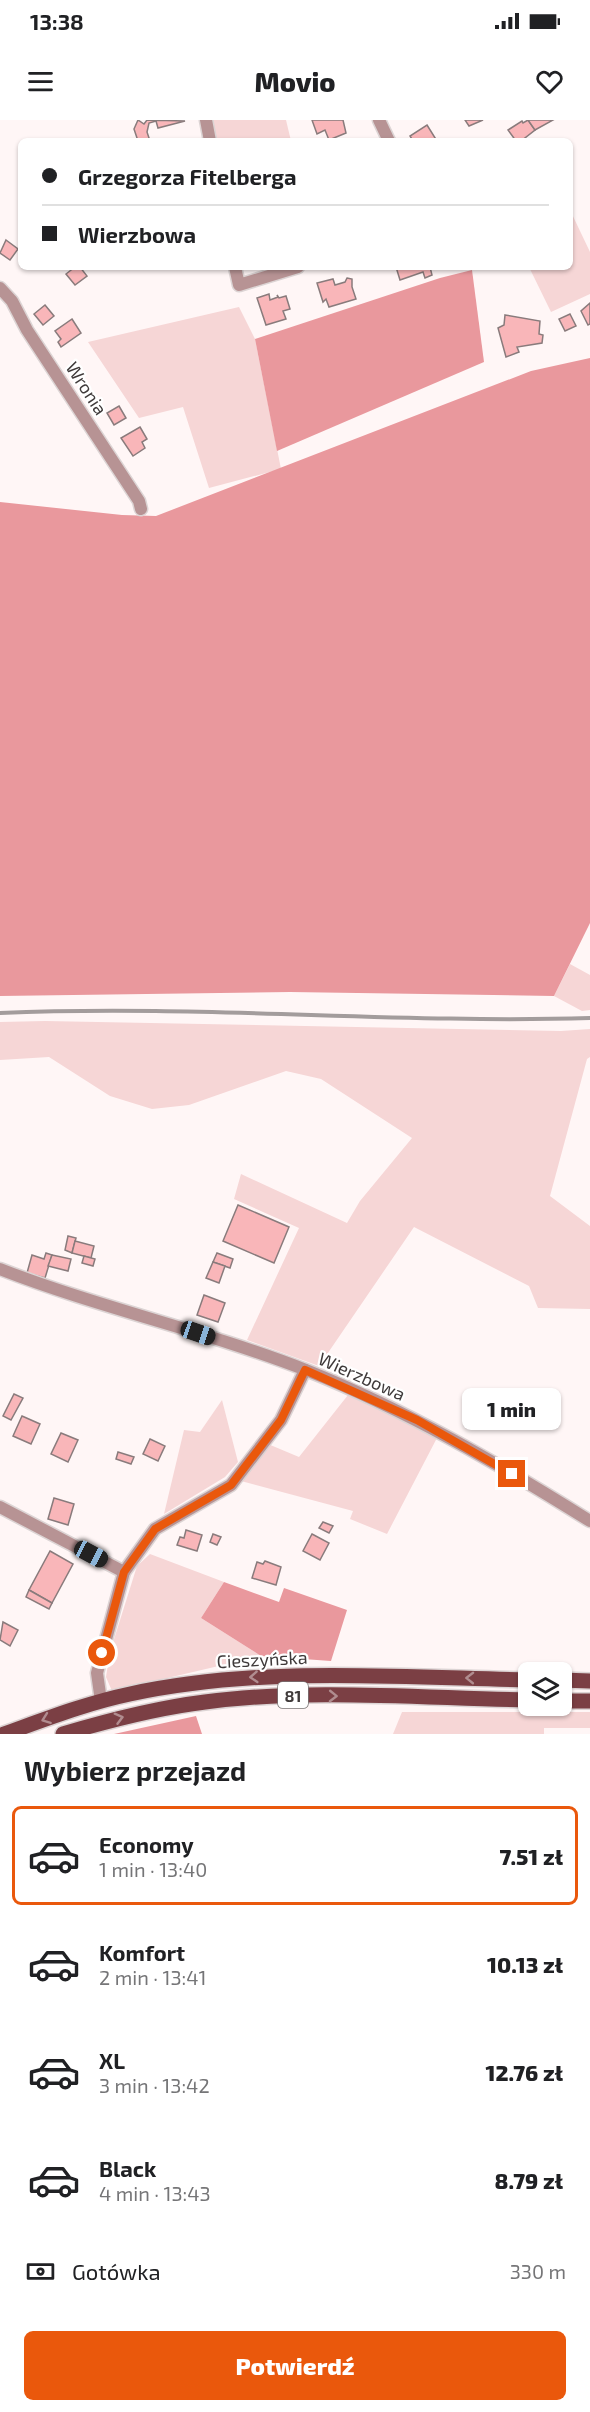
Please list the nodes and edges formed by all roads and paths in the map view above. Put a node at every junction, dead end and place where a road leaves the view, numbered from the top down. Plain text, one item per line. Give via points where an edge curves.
1 (206, 120) edge
2 (379, 120) edge
3 (209, 138) edge
4 (387, 138) edge
5 (236, 270) edge
6 (288, 270) edge
7 (0, 288) edge
8 (141, 509) dead end
9 (0, 1269) edge
10 (305, 1370) junction
11 (0, 1507) edge
12 (590, 1521) edge
13 (124, 1572) junction
14 (518, 1680) edge
15 (572, 1680) edge
16 (590, 1681) edge
17 (518, 1700) edge
18 (101, 1701) junction
19 (572, 1701) edge
20 (590, 1701) edge
21 (4, 1734) edge
22 (63, 1734) edge

1 - 3 street
2 - 4 street
5 - 6 street via 239,285
7 - 8 street, Wronia
9 - 10 street, Wierzbowa
10 - 12 street, Wierzbowa via 417,1420
10 - 13 street via 281,1420 231,1485 155,1529
11 - 13 street
13 - 18 street via 97,1673
14 -> 18 main road, Cieszyńska / 81 via 288,1675 203,1682
15 - 16 main road
22 -> 17 main road, Cieszyńska / 81 via 123,1716 250,1698 318,1695
18 -> 21 main road, Cieszyńska / 81
19 - 20 main road

